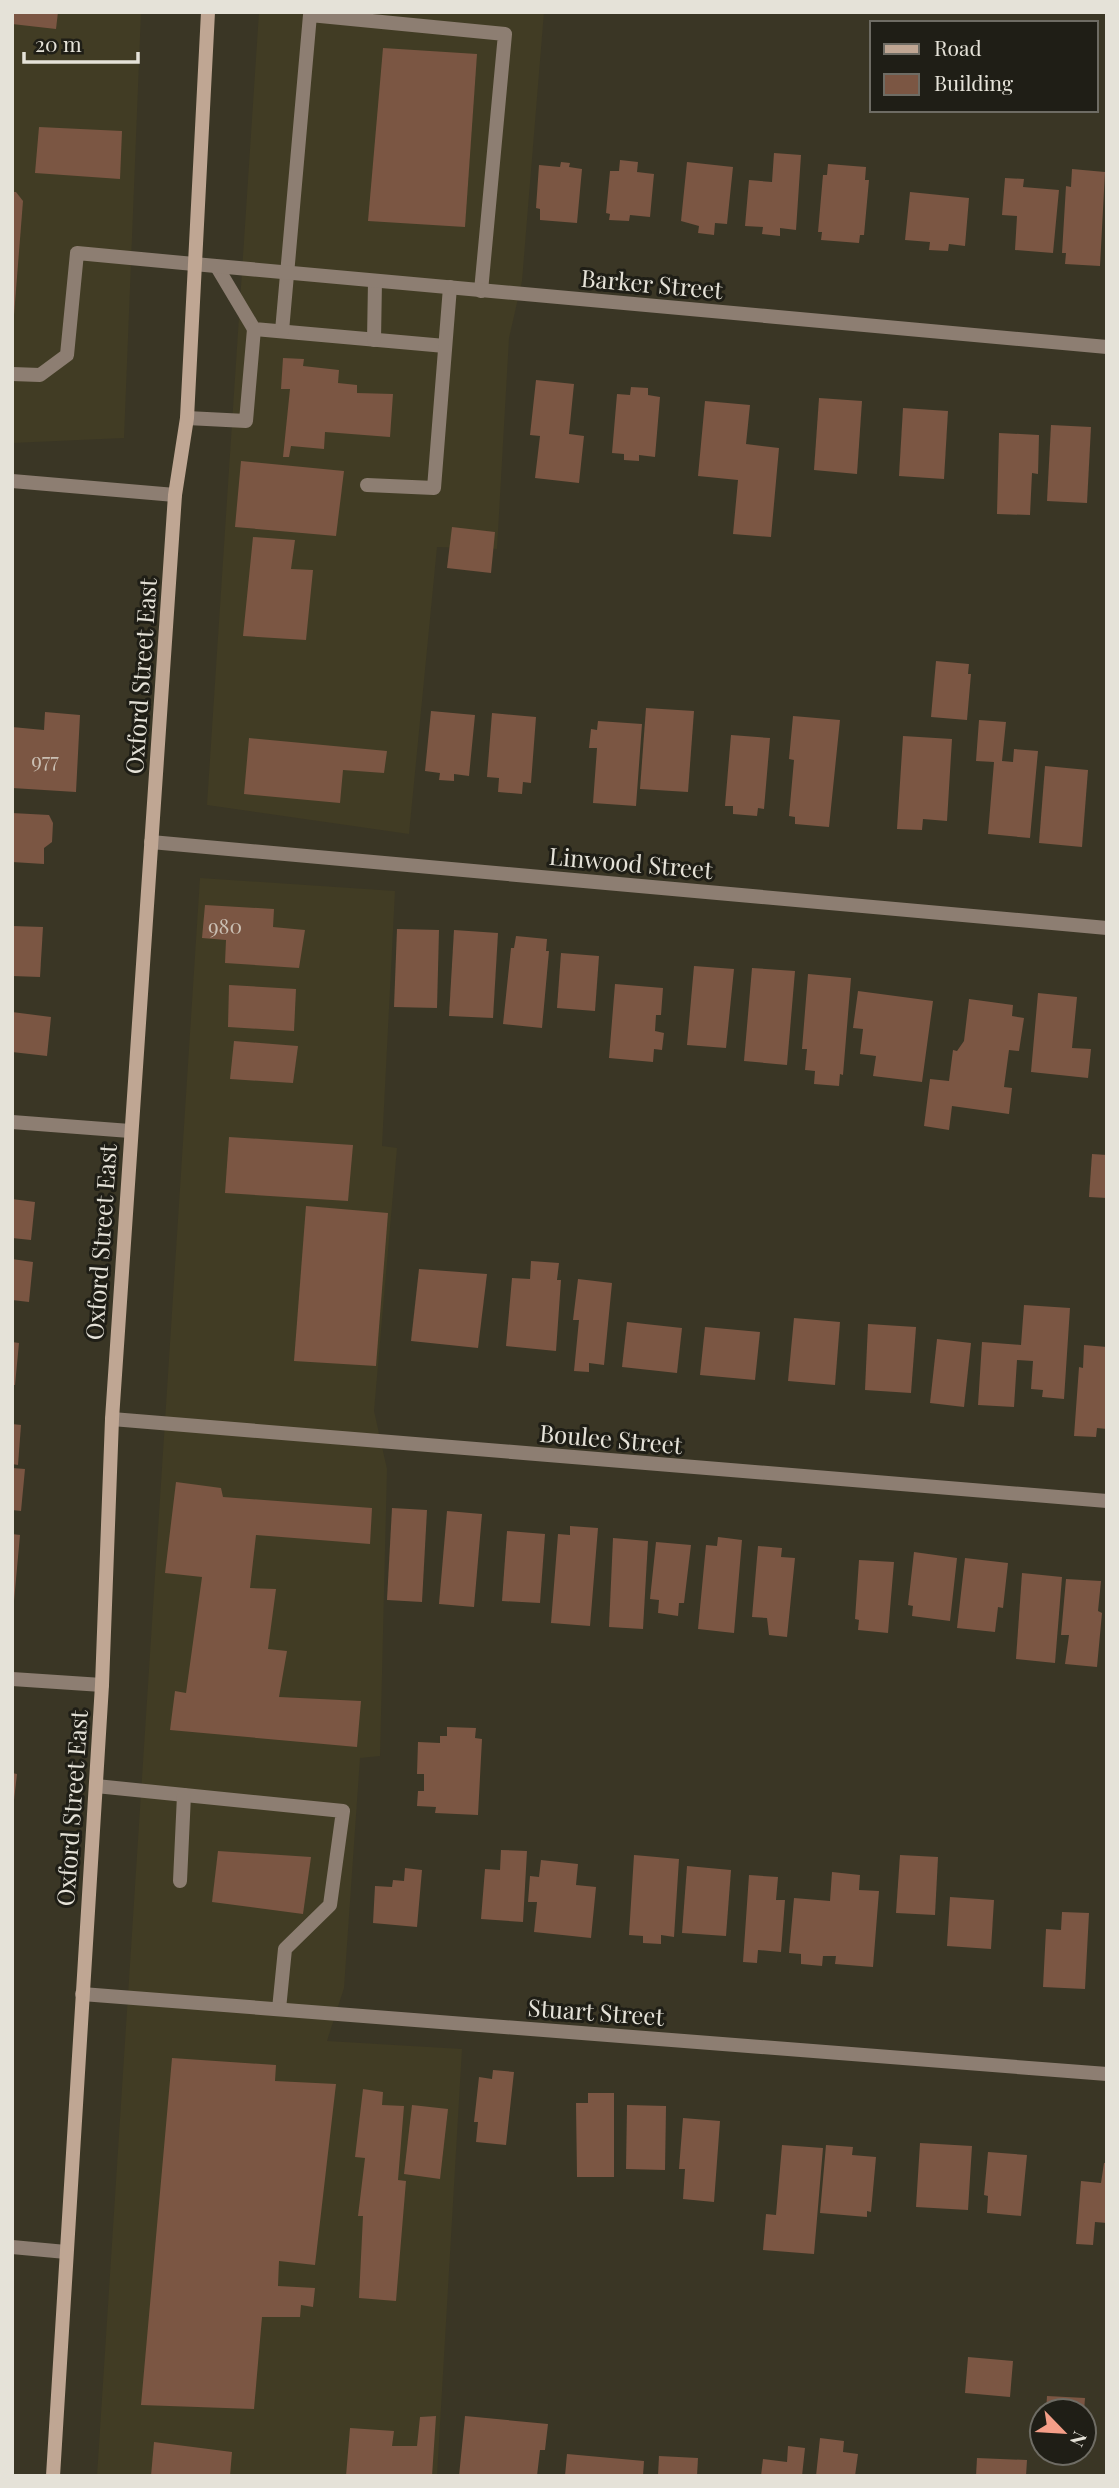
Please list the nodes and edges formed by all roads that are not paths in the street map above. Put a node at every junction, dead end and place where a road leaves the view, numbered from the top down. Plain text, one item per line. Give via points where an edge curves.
1 (208, 12) edge
2 (194, 264) junction
3 (218, 267) junction
4 (287, 273) junction
5 (376, 281) junction
6 (450, 288) junction
7 (481, 290) junction
8 (254, 328) junction
9 (282, 331) junction
10 (374, 340) junction
11 (446, 346) junction
12 (1107, 347) edge
13 (12, 374) edge
14 (187, 418) junction
15 (12, 481) edge
16 (367, 485) dead end
17 (175, 495) junction
18 (151, 842) junction
19 (1107, 928) edge
20 (12, 1122) edge
21 (130, 1131) junction
22 (112, 1419) junction
23 (1107, 1502) edge
24 (12, 1679) edge
25 (102, 1685) junction
26 (96, 1786) junction
27 (184, 1795) junction
28 (180, 1881) dead end
29 (82, 1994) junction
30 (279, 2009) junction
31 (1107, 2074) edge
32 (12, 2247) edge
33 (66, 2252) junction
34 (53, 2476) edge

1 - 2 main road, Oxford Street East
2 - 3 street, Barker Street
2 - 13 street, Barker Street via 76,253 66,355 40,375
2 - 14 main road, Oxford Street East
3 - 4 street, Barker Street
3 - 8 street
4 - 5 street, Barker Street
4 - 7 street via 310,15 505,34
4 - 9 street
5 - 6 street, Barker Street
5 - 10 street
6 - 7 street, Barker Street
6 - 11 street
7 - 12 street, Barker Street
8 - 9 street
8 - 14 street via 246,421
9 - 10 street
10 - 11 street
11 - 16 street via 434,488
14 - 17 main road, Oxford Street East
15 - 17 street
17 - 18 main road, Oxford Street East
18 - 19 street, Linwood Street
18 - 21 main road, Oxford Street East
20 - 21 street
21 - 22 main road, Oxford Street East
22 - 23 street, Boulee Street
22 - 25 main road, Oxford Street East
24 - 25 street
25 - 26 main road, Oxford Street East
26 - 27 street
26 - 29 main road, Oxford Street East
27 - 28 street
27 - 30 street via 343,1811 330,1905 285,1949
29 - 30 street, Stuart Street
29 - 33 main road, Oxford Street East
30 - 31 street, Stuart Street
32 - 33 street
33 - 34 main road, Oxford Street East

